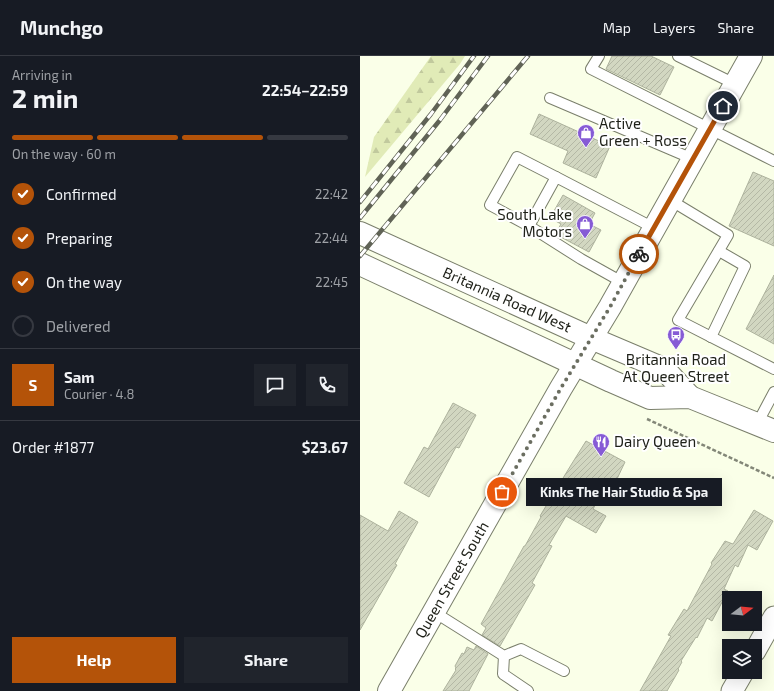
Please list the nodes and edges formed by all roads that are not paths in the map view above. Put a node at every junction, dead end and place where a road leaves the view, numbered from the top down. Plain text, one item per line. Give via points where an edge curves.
1 (599, 56) edge
2 (678, 56) edge
3 (751, 56) edge
4 (735, 84) junction
5 (550, 98) dead end
6 (710, 129) junction
7 (693, 159) junction
8 (774, 161) edge
9 (556, 177) junction
10 (670, 200) junction
11 (529, 226) junction
12 (654, 228) junction
13 (360, 233) edge
14 (719, 251) junction
15 (360, 264) edge
16 (624, 283) junction
17 (711, 337) junction
18 (592, 338) junction
19 (575, 364) junction
20 (774, 368) edge
21 (774, 392) edge
22 (690, 397) junction
23 (766, 428) edge
24 (434, 612) junction
25 (774, 617) edge
26 (762, 639) edge
27 (504, 656) junction
28 (564, 671) dead end
29 (739, 679) edge
30 (389, 691) edge
31 (528, 691) edge
32 (732, 691) edge

1 - 6 lane via 591,69
2 - 4 lane
3 - 4 main road, Queen Street South
4 - 6 main road, Queen Street South
5 - 7 lane
6 - 7 main road, Queen Street South
6 - 8 lane
7 - 10 main road, Queen Street South
9 - 11 lane
9 - 11 lane via 517,157 490,205
9 - 12 lane
10 - 12 main road, Queen Street South
10 - 14 lane via 728,235
11 - 16 lane
12 - 16 main road, Queen Street South
13 - 18 main road, Britannia Road West
14 - 17 lane via 745,266
14 - 17 lane via 678,320
15 - 19 main road, Britannia Road West
16 - 18 main road, Queen Street South
17 - 20 lane
18 - 19 main road, Queen Street South
18 - 22 main road, Britannia Road West via 664,369
19 - 22 main road, Britannia Road West via 650,398
19 - 24 main road, Queen Street South
21 - 23 lane
22 - 23 main road, Britannia Road West
24 - 27 lane
24 - 30 main road, Queen Street South
25 - 26 street
27 - 28 lane via 522,649
27 - 31 lane via 503,674
29 - 32 street

